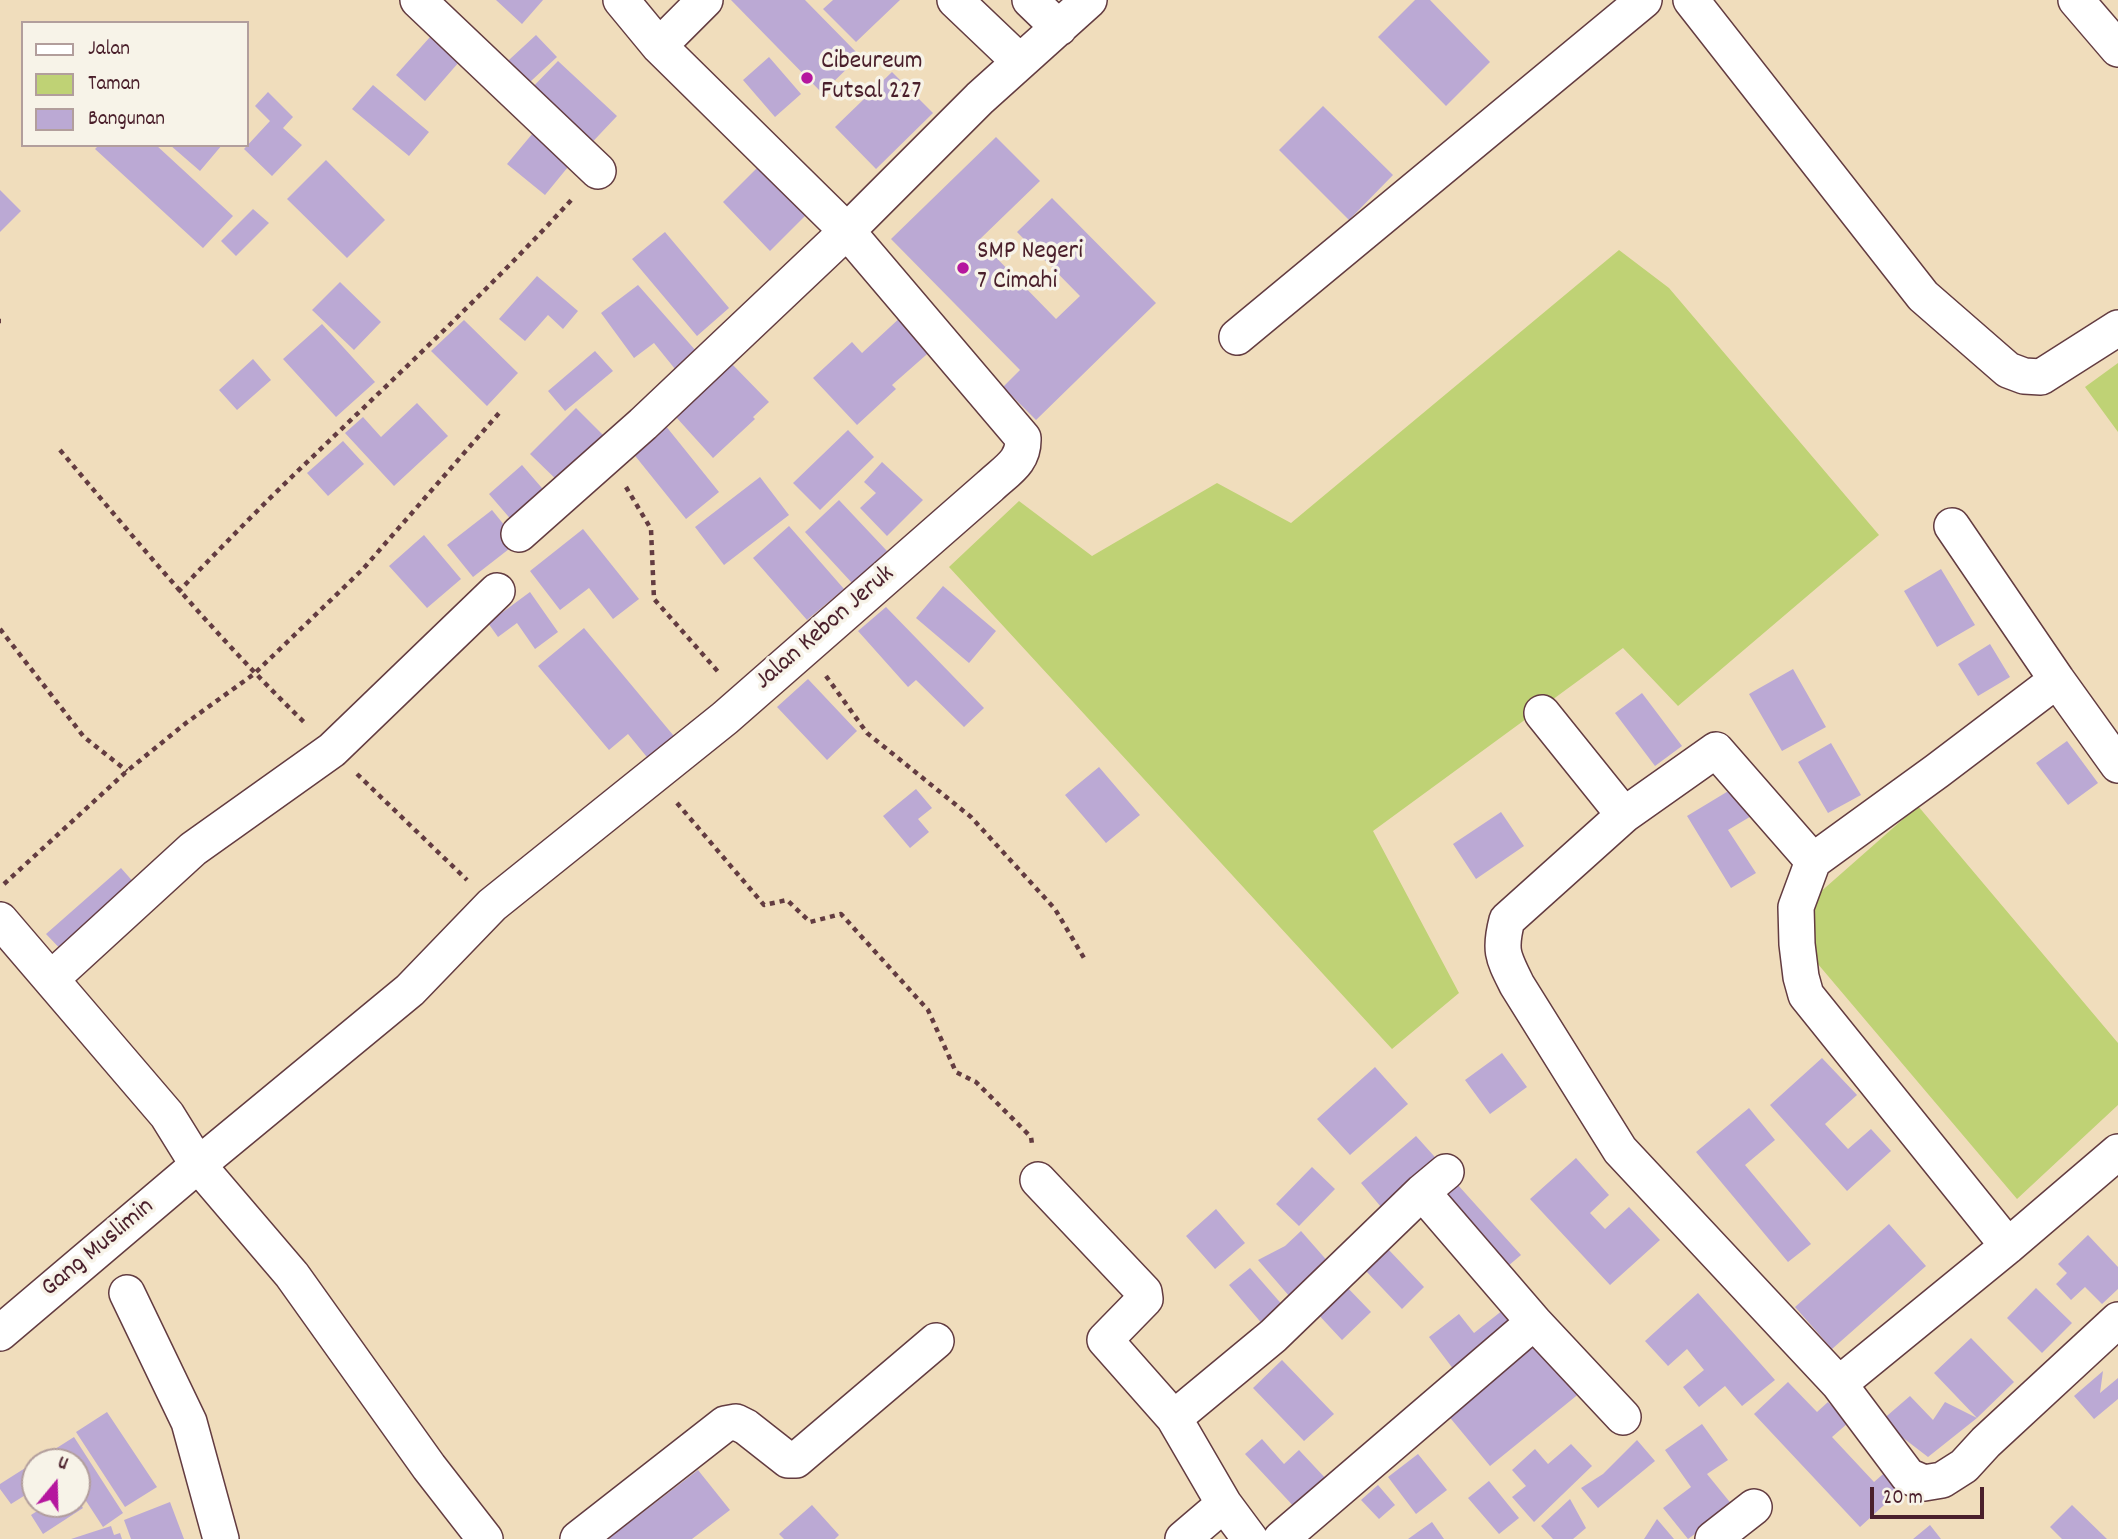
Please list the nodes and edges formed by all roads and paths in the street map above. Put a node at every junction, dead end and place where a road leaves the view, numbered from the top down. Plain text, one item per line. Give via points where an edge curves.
1 (418, 0) edge
2 (621, 0) edge
3 (705, 0) edge
4 (955, 0) edge
5 (1030, 0) edge
6 (1089, 0) edge
7 (1644, 0) edge
8 (1691, 0) edge
9 (2076, 0) edge
10 (1059, 28) junction
11 (659, 46) junction
12 (2118, 49) edge
13 (1019, 61) junction
14 (598, 171) joint
15 (847, 232) junction
16 (2118, 328) edge
17 (1237, 337) dead end
18 (499, 413) dead end
19 (60, 450) dead end
20 (607, 456) junction
21 (1952, 526) dead end
22 (519, 534) dead end
23 (178, 592) junction
24 (497, 592) dead end
25 (0, 629) edge
26 (805, 647) junction
27 (254, 674) junction
28 (2057, 680) junction
29 (744, 700) junction
30 (1542, 713) dead end
31 (332, 750) junction
32 (2118, 765) edge
33 (127, 771) junction
34 (653, 776) junction
35 (1623, 816) junction
36 (1813, 861) junction
37 (0, 888) edge
38 (492, 905) junction
39 (0, 920) edge
40 (1084, 958) dead end
41 (51, 979) junction
42 (410, 990) joint
43 (2118, 1152) edge
44 (198, 1165) junction
45 (1038, 1180) joint
46 (2008, 1246) junction
47 (127, 1293) dead end
48 (2118, 1321) edge
49 (1534, 1322) junction
50 (0, 1333) edge
51 (936, 1341) dead end
52 (1839, 1384) junction
53 (1623, 1417) dead end
54 (1174, 1419) junction
55 (1224, 1504) junction
56 (1754, 1507) dead end
57 (221, 1539) edge
58 (485, 1539) edge
59 (578, 1539) edge
60 (1183, 1539) edge
61 (1251, 1539) edge
62 (1281, 1539) edge
63 (1713, 1539) edge

1 - 14 street
2 - 11 street, Jalan Kebon Jeruk
3 - 11 street
4 - 13 street
5 - 10 street
6 - 10 street
7 - 17 street
8 - 16 street via 1923,296 2008,370 2041,377
9 - 12 street
10 - 13 street
11 - 15 street, Jalan Kebon Jeruk
13 - 15 street
14 - 23 path via 530,245
15 - 20 street
15 - 26 street, Jalan Kebon Jeruk via 1024,438 1024,450
18 - 27 path via 363,569
19 - 23 path
20 - 22 street
20 - 29 path via 650,529 654,599
21 - 28 street
23 - 27 path
24 - 31 street
25 - 33 path via 84,737
26 - 29 street, Jalan Kebon Jeruk
26 - 40 path via 867,733 971,817 1055,909
27 - 31 path
27 - 33 path
28 - 32 street
28 - 36 street
29 - 34 street, Jalan Kebon Jeruk
30 - 35 street
31 - 38 path
31 - 41 street via 193,849
33 - 37 path
34 - 38 street, Jalan Kebon Jeruk
34 - 45 path via 764,905 787,900 810,922 841,914 928,1010 956,1072 976,1082 1031,1137
35 - 36 street via 1716,750
35 - 52 street via 1507,919 1504,959 1620,1150
36 - 46 street via 1796,906 1806,995
38 - 42 street, Jalan Kebon Jeruk
39 - 41 street
41 - 44 street via 167,1115
42 - 44 street, Gang Muslimin
43 - 46 street
44 - 50 street, Gang Muslimin
44 - 58 street via 292,1275
45 - 54 street via 1144,1292 1145,1298 1105,1340
46 - 52 street
47 - 57 street via 189,1422
48 - 52 street via 1964,1466 1942,1480 1924,1483 1908,1476
49 - 53 street
49 - 54 street via 1434,1182 1273,1336
49 - 62 street
51 - 59 street via 796,1460 788,1460 746,1427 736,1422 725,1424
54 - 55 street
55 - 60 street
55 - 61 street
56 - 63 street

